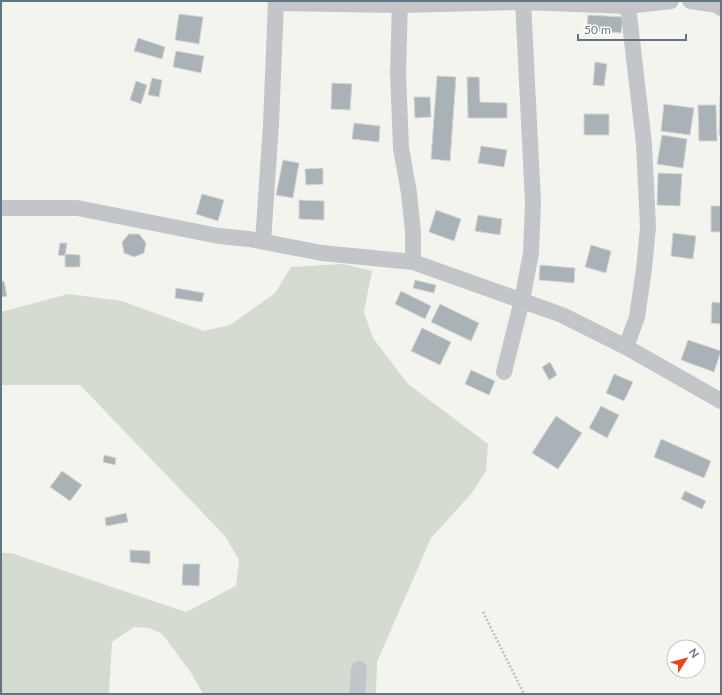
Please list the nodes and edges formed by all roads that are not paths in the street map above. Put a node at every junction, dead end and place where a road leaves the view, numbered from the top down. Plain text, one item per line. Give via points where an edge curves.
1 (671, 1) edge
2 (690, 1) edge
3 (276, 2) edge
4 (523, 2) edge
5 (400, 3) edge
6 (628, 6) junction
7 (721, 8) edge
8 (1, 208) edge
9 (263, 242) junction
10 (413, 262) junction
11 (522, 300) junction
12 (626, 347) junction
13 (504, 372) dead end
14 (721, 401) edge
15 (359, 669) dead end
16 (357, 694) edge

1 - 6 street
2 - 7 street via 718,5
3 - 5 street
3 - 9 street
4 - 5 street
4 - 6 street
4 - 11 street via 533,202 531,253
5 - 10 street via 398,73 401,148 409,193
6 - 12 street via 644,144 648,227 637,317
8 - 9 street via 77,208 219,236
9 - 10 street via 322,253
10 - 11 street
11 - 12 street via 562,315
11 - 13 street
12 - 14 street
15 - 16 street

